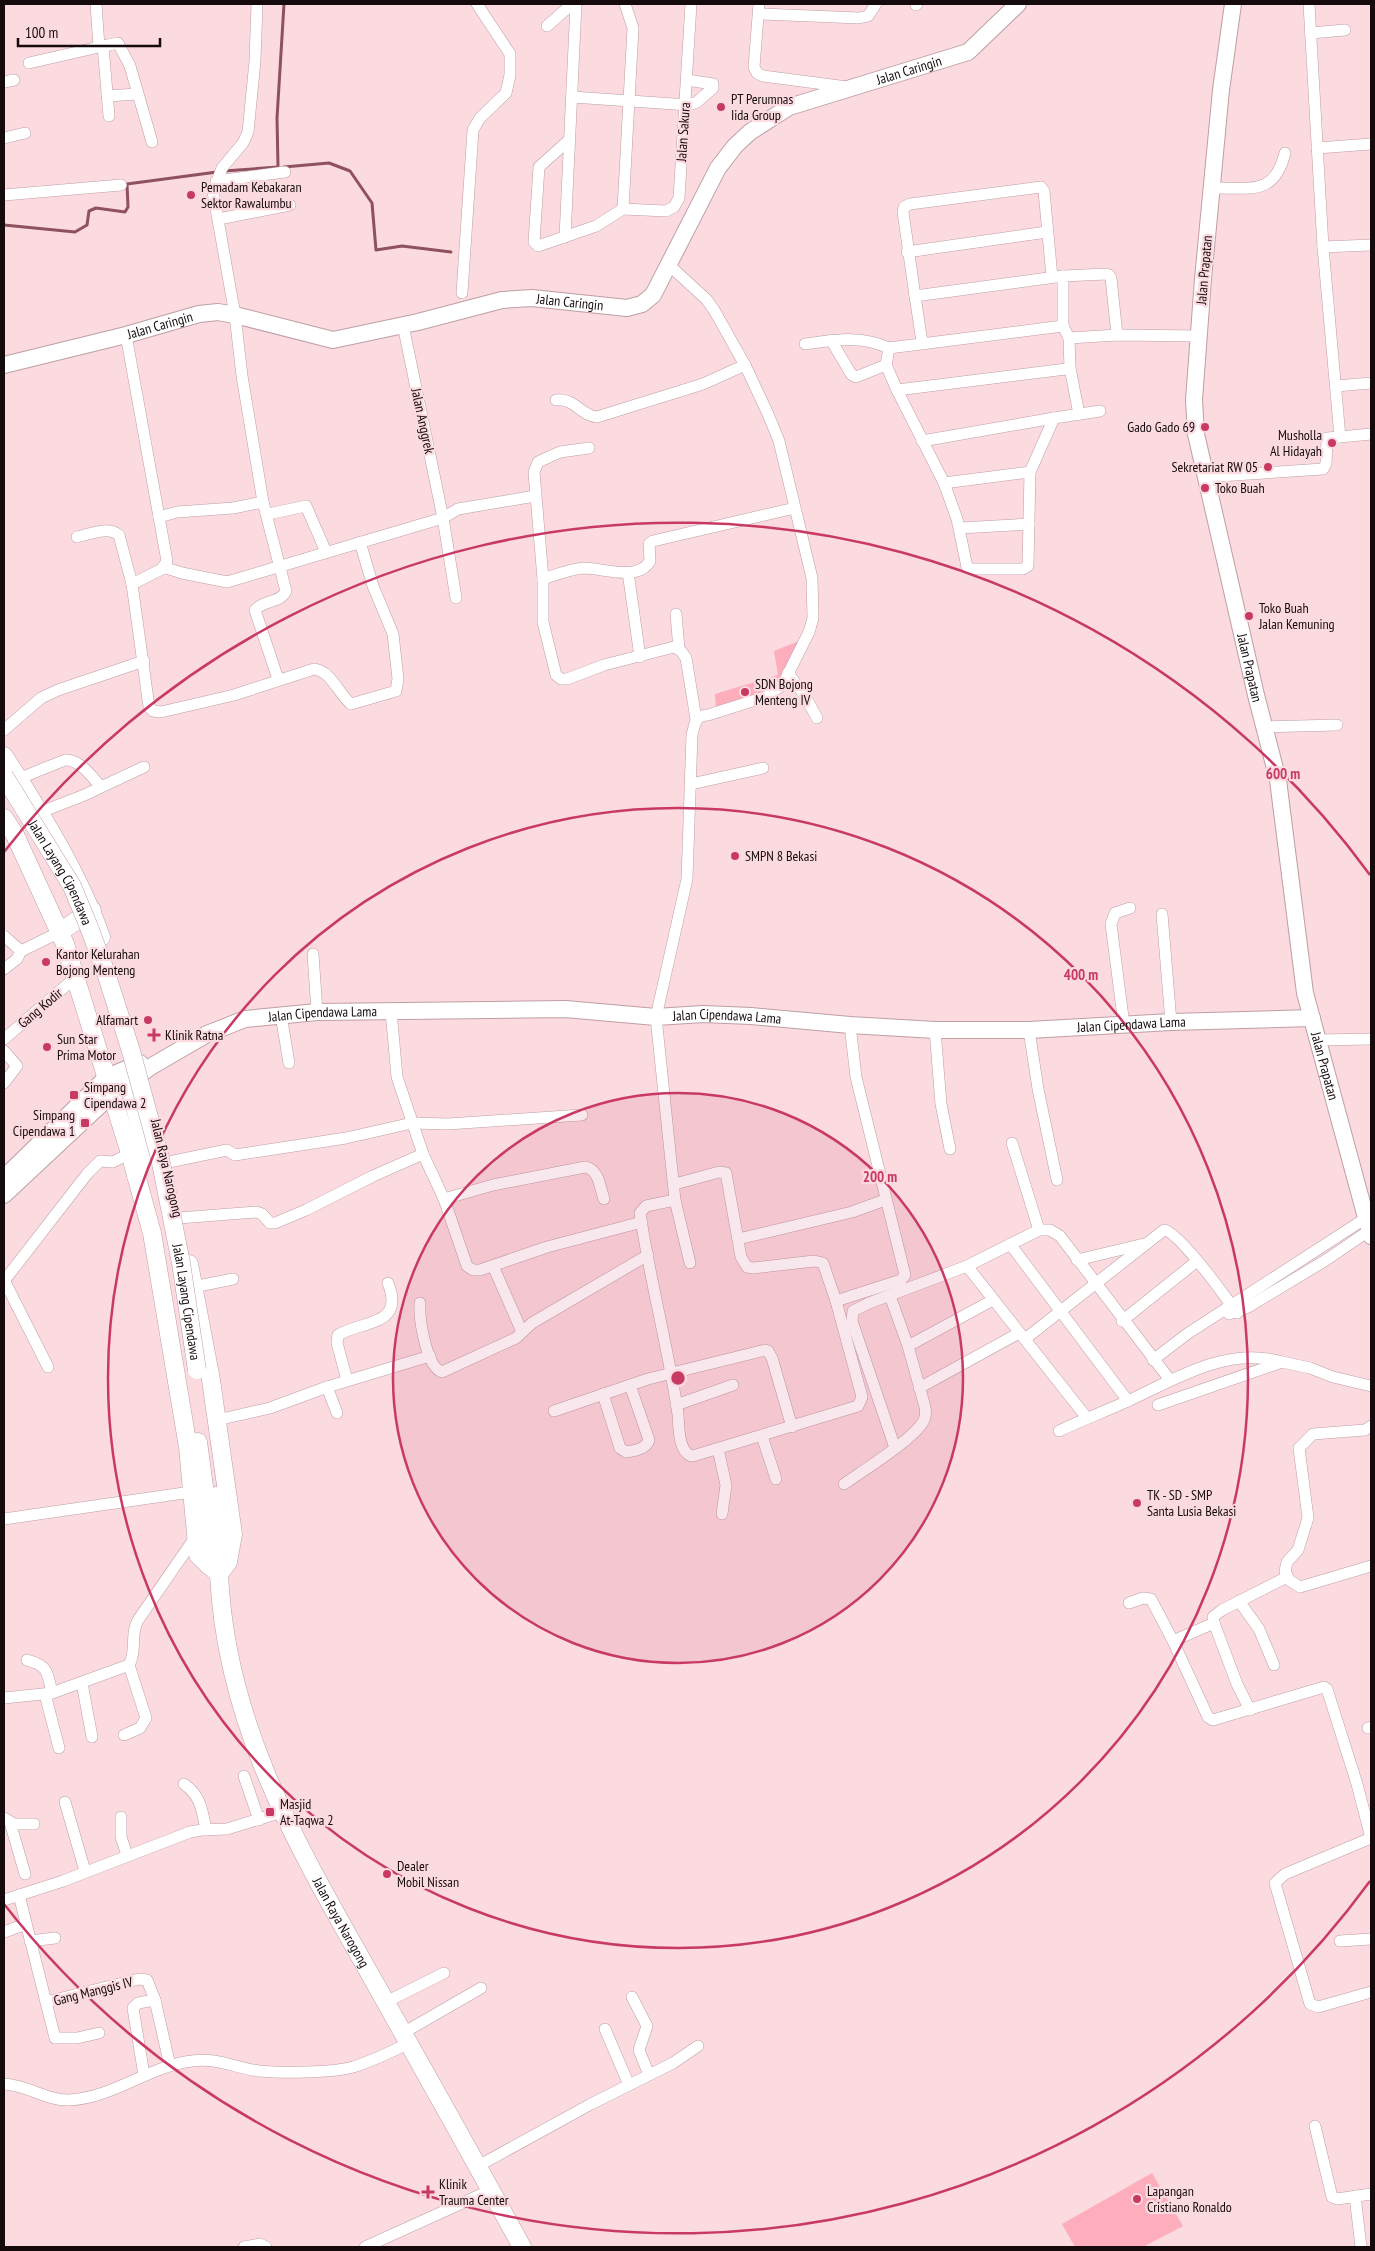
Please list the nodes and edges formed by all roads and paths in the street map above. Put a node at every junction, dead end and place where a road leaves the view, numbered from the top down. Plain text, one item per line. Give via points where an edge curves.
1 (96, 4) edge
2 (256, 4) edge
3 (476, 4) edge
4 (572, 4) edge
5 (576, 4) edge
6 (625, 4) edge
7 (691, 4) edge
8 (876, 4) edge
9 (1018, 4) edge
10 (1233, 4) edge
11 (1309, 4) edge
12 (759, 9) edge
13 (547, 26) dead end
14 (1345, 30) dead end
15 (1311, 33) junction
16 (101, 46) junction
17 (29, 63) dead end
18 (687, 80) junction
19 (851, 87) junction
20 (137, 94) junction
21 (107, 96) junction
22 (572, 97) junction
23 (628, 102) junction
24 (686, 104) junction
25 (109, 116) dead end
26 (25, 133) dead end
27 (4, 138) edge
28 (569, 140) junction
29 (152, 142) dead end
30 (1371, 144) edge
31 (1317, 148) junction
32 (1285, 153) dead end
33 (285, 172) dead end
34 (219, 175) junction
35 (121, 185) dead end
36 (1212, 188) junction
37 (4, 195) edge
38 (290, 205) dead end
39 (623, 209) junction
40 (218, 219) junction
41 (1048, 232) junction
42 (565, 237) junction
43 (1371, 245) edge
44 (1323, 247) junction
45 (907, 252) junction
46 (669, 265) junction
47 (1057, 277) junction
48 (462, 292) dead end
49 (915, 296) junction
50 (235, 315) junction
51 (403, 325) junction
52 (1063, 326) junction
53 (126, 335) junction
54 (1117, 335) junction
55 (1199, 336) junction
56 (1069, 338) junction
57 (831, 340) junction
58 (922, 342) junction
59 (805, 344) dead end
60 (889, 348) junction
61 (886, 364) junction
62 (4, 365) edge
63 (744, 365) junction
64 (1070, 368) junction
65 (1371, 383) edge
66 (1336, 386) junction
67 (897, 390) junction
68 (556, 400) dead end
69 (1100, 411) dead end
70 (1078, 414) junction
71 (1054, 418) junction
72 (1371, 434) edge
73 (1340, 437) junction
74 (922, 441) junction
75 (590, 448) dead end
76 (1030, 472) junction
77 (1205, 477) junction
78 (944, 483) junction
79 (535, 496) junction
80 (263, 502) junction
81 (795, 508) junction
82 (268, 514) junction
83 (159, 517) junction
84 (443, 518) junction
85 (1029, 524) junction
86 (960, 528) junction
87 (77, 537) dead end
88 (360, 542) junction
89 (326, 552) junction
90 (163, 567) junction
91 (279, 567) junction
92 (628, 572) junction
93 (542, 579) junction
94 (132, 584) junction
95 (456, 598) dead end
96 (676, 614) dead end
97 (679, 649) junction
98 (640, 658) junction
99 (144, 662) junction
100 (788, 674) junction
101 (278, 679) junction
102 (696, 718) junction
103 (817, 718) dead end
104 (1337, 725) dead end
105 (1264, 727) junction
106 (4, 730) edge
107 (4, 756) edge
108 (144, 766) dead end
109 (764, 768) dead end
110 (11, 778) edge
111 (691, 784) junction
112 (101, 787) junction
113 (4, 794) edge
114 (40, 813) junction
115 (4, 818) edge
116 (1130, 908) dead end
117 (92, 910) junction
118 (1162, 914) dead end
119 (64, 930) junction
120 (4, 936) edge
121 (21, 951) junction
122 (313, 954) dead end
123 (4, 968) edge
124 (76, 978) junction
125 (391, 1011) junction
126 (317, 1012) junction
127 (281, 1015) junction
128 (656, 1017) junction
129 (1312, 1018) junction
130 (1172, 1022) junction
131 (850, 1026) junction
132 (1124, 1026) junction
133 (935, 1030) junction
134 (1029, 1030) junction
135 (4, 1039) edge
136 (1371, 1039) edge
137 (1319, 1040) junction
138 (4, 1051) edge
139 (289, 1063) dead end
140 (129, 1075) junction
141 (4, 1083) edge
142 (582, 1115) dead end
143 (412, 1123) junction
144 (1012, 1143) dead end
145 (950, 1149) dead end
146 (130, 1153) junction
147 (423, 1154) junction
148 (169, 1162) junction
149 (136, 1176) junction
150 (1057, 1180) dead end
151 (675, 1184) junction
152 (5, 1187) edge
153 (444, 1199) junction
154 (604, 1199) dead end
155 (675, 1200) junction
156 (885, 1200) junction
157 (179, 1218) junction
158 (1369, 1221) edge
159 (642, 1222) junction
160 (1039, 1230) junction
161 (738, 1239) junction
162 (1148, 1242) junction
163 (1010, 1244) junction
164 (648, 1255) junction
165 (1078, 1260) junction
166 (1197, 1261) junction
167 (690, 1264) dead end
168 (1294, 1265) junction
169 (493, 1266) junction
170 (967, 1266) junction
171 (1301, 1276) junction
172 (233, 1279) dead end
173 (4, 1281) edge
174 (388, 1283) dead end
175 (1095, 1284) junction
176 (194, 1287) junction
177 (890, 1296) junction
178 (993, 1300) junction
179 (836, 1301) junction
180 (420, 1303) dead end
181 (1234, 1309) junction
182 (1061, 1312) junction
183 (1122, 1321) junction
184 (522, 1332) junction
185 (1022, 1336) junction
186 (908, 1346) junction
187 (430, 1356) junction
188 (1153, 1360) junction
189 (1282, 1362) junction
190 (48, 1367) dead end
191 (192, 1371) junction
192 (670, 1375) junction
193 (347, 1380) junction
194 (1170, 1380) junction
195 (630, 1385) junction
196 (733, 1385) dead end
197 (1371, 1386) edge
198 (327, 1387) junction
199 (919, 1388) junction
200 (603, 1394) junction
201 (1128, 1401) junction
202 (676, 1405) junction
203 (1158, 1405) dead end
204 (554, 1411) dead end
205 (337, 1413) dead end
206 (1088, 1418) junction
207 (217, 1420) junction
208 (1371, 1426) edge
209 (792, 1427) junction
210 (1059, 1431) dead end
211 (762, 1436) junction
212 (894, 1448) junction
213 (718, 1449) junction
214 (776, 1479) dead end
215 (844, 1484) dead end
216 (191, 1492) junction
217 (722, 1514) dead end
218 (4, 1519) edge
219 (196, 1536) junction
220 (1371, 1566) edge
221 (218, 1567) junction
222 (1286, 1577) junction
223 (1239, 1601) junction
224 (1129, 1603) dead end
225 (1214, 1623) junction
226 (1173, 1640) junction
227 (27, 1660) dead end
228 (129, 1665) junction
229 (1274, 1665) dead end
230 (82, 1683) junction
231 (49, 1693) junction
232 (4, 1698) edge
233 (1250, 1710) junction
234 (124, 1735) dead end
235 (92, 1737) dead end
236 (59, 1748) dead end
237 (244, 1776) dead end
238 (184, 1784) dead end
239 (65, 1802) dead end
240 (282, 1812) junction
241 (121, 1817) dead end
242 (7, 1820) edge
243 (259, 1820) junction
244 (34, 1824) dead end
245 (206, 1830) junction
246 (1371, 1838) edge
247 (127, 1855) junction
248 (85, 1871) junction
249 (25, 1874) dead end
250 (19, 1895) junction
251 (4, 1900) edge
252 (26, 1924) junction
253 (4, 1932) edge
254 (55, 1938) dead end
255 (1371, 1939) edge
256 (30, 1941) junction
257 (1340, 1941) dead end
258 (444, 1973) dead end
259 (481, 1988) dead end
260 (1371, 1992) edge
261 (632, 1997) dead end
262 (156, 2000) junction
263 (46, 2002) junction
264 (386, 2002) junction
265 (605, 2029) dead end
266 (99, 2033) dead end
267 (406, 2038) junction
268 (698, 2046) dead end
269 (170, 2066) junction
270 (648, 2074) junction
271 (144, 2075) junction
272 (4, 2084) edge
273 (629, 2085) junction
274 (1315, 2126) dead end
275 (478, 2166) junction
276 (491, 2190) junction
277 (1371, 2194) edge
278 (1355, 2196) junction
279 (244, 2247) edge
280 (266, 2247) edge
281 (365, 2247) edge
282 (522, 2247) edge
283 (1361, 2247) edge

1 - 16 street
2 - 34 street via 256,61 248,132
3 - 48 street via 510,54 510,75 506,93 480,118 474,130
4 - 13 street
5 - 22 street
6 - 23 street via 633,28
7 - 18 street, Jalan Sakura
8 - 12 street via 868,16 859,18
9 - 19 main road, Jalan Caringin via 968,52
10 - 36 main road, Jalan Prapatan
11 - 15 street
12 - 19 street via 754,67 757,73
14 - 15 street
15 - 31 street
16 - 17 street
16 - 20 street via 118,43 130,66
16 - 21 street
18 - 24 street, Jalan Sakura
18 - 24 street via 713,84 697,102
19 - 46 main road, Jalan Caringin via 789,108 740,141 718,168
20 - 21 street
20 - 29 street
21 - 25 street
22 - 23 street
22 - 28 street
23 - 24 street
23 - 39 street
24 - 39 street, Jalan Sakura via 679,198 674,207 666,211
26 - 27 street
28 - 42 street
28 - 42 street via 539,167 534,242 538,246
30 - 31 street
31 - 44 street
32 - 36 street via 1278,174 1265,185
33 - 34 street
34 - 40 street via 213,192
35 - 37 street
36 - 55 main road, Jalan Prapatan
38 - 40 street
39 - 42 street via 596,226
40 - 50 street
41 - 45 street
41 - 45 street via 1044,191 1038,186 910,204 904,207 903,212
41 - 47 street
43 - 44 street
44 - 66 street
45 - 49 street
46 - 51 main road, Jalan Caringin via 653,294 642,304 627,308 532,298 502,300
46 - 63 street via 707,300
47 - 49 street
47 - 52 street
47 - 54 street via 1110,275
49 - 58 street
50 - 51 main road, Jalan Caringin via 333,340
50 - 53 main road, Jalan Caringin via 218,312 199,314
50 - 80 street
51 - 84 street, Jalan Anggrek
52 - 56 street
52 - 58 street
53 - 62 main road, Jalan Caringin
53 - 83 street
54 - 55 street
54 - 56 street
55 - 77 main road, Jalan Prapatan via 1194,413
56 - 64 street
57 - 59 street
57 - 60 street via 867,340
57 - 61 street via 856,377
58 - 60 street
60 - 61 street
61 - 67 street
63 - 68 street via 702,384 597,417 590,416 571,402
63 - 81 street via 779,441
64 - 67 street
64 - 70 street
65 - 66 street
66 - 73 street
67 - 74 street
69 - 70 street
70 - 71 street
71 - 74 street
71 - 76 street
72 - 73 street
73 - 77 street via 1327,438 1324,469
74 - 78 street
75 - 79 street via 560,452 538,462 534,472
76 - 78 street
76 - 85 street
77 - 105 main road, Jalan Prapatan
78 - 86 street
79 - 84 street via 458,509
79 - 93 street
80 - 82 street
80 - 83 street
81 - 92 street via 653,541 649,544 650,561 647,566
81 - 100 street via 812,578 812,618 809,632
82 - 89 street via 306,506
82 - 91 street
83 - 90 street via 167,560
84 - 88 street
84 - 95 street, Jalan Anggrek
85 - 86 street
85 - 86 street via 1029,563 1023,569 968,568
87 - 94 street via 106,530 119,535
88 - 89 street
88 - 101 street via 373,586 393,634 398,679 396,691 351,704 320,670
89 - 91 street
90 - 91 street via 227,582
90 - 94 street
91 - 101 street via 286,591 284,595 255,610
92 - 93 street via 583,568
92 - 98 street
93 - 98 street via 543,622 556,675 567,679 604,665
94 - 99 street
96 - 97 street
97 - 98 street via 674,647
97 - 102 street via 686,658
99 - 101 street via 149,707 161,712 200,704
99 - 106 street via 41,698
100 - 102 street via 783,684 768,696
100 - 103 street
102 - 111 street via 692,735
104 - 105 street
105 - 129 main road, Jalan Prapatan via 1278,780 1305,992
107 - 110 main road, Jalan Raya Narogong
108 - 112 street
109 - 111 street
110 - 112 street via 71,760
110 - 114 main road, Jalan Raya Narogong
110 - 191 main road, Jalan Layang Cipendawa, bridge via 72,886 106,973 131,1051 160,1158 181,1263
111 - 128 street via 687,879
112 - 114 street
113 - 191 main road, Jalan Layang Cipendawa via 59,888 79,930 105,1005 162,1210
114 - 117 main road, Jalan Raya Narogong
115 - 119 main road, Jalan Raya Narogong
116 - 132 street via 1115,913 1111,924
117 - 119 main road
117 - 140 main road, Jalan Raya Narogong
118 - 130 street
119 - 121 street
119 - 124 main road, Jalan Raya Narogong
119 - 140 main road
120 - 121 street
121 - 123 street via 17,959
122 - 126 street
124 - 135 street, Gang Kodir
124 - 140 main road, Jalan Raya Narogong
125 - 126 main road, Jalan Cipendawa Lama
125 - 128 main road, Jalan Cipendawa Lama via 565,1009
125 - 143 street via 397,1077
126 - 127 main road, Jalan Cipendawa Lama
127 - 139 street
127 - 140 main road, Jalan Cipendawa Lama via 225,1025
128 - 131 main road, Jalan Cipendawa Lama via 703,1014
128 - 151 street
129 - 130 main road, Jalan Cipendawa Lama
129 - 137 main road, Jalan Prapatan
130 - 132 main road, Jalan Cipendawa Lama
131 - 133 main road, Jalan Cipendawa Lama
131 - 156 street via 856,1077
132 - 134 main road, Jalan Cipendawa Lama
133 - 134 main road, Jalan Cipendawa Lama
133 - 145 street via 941,1104
134 - 150 street
136 - 137 street
137 - 158 main road, Jalan Prapatan
138 - 141 street via 17,1066
140 - 146 main road, Jalan Raya Narogong
140 - 148 main road, Jalan Raya Narogong
140 - 149 main road via 146,1150
140 - 152 main road, Jalan Cipendawa Lama
142 - 143 street via 448,1124
143 - 147 street
143 - 148 street via 346,1138 235,1155 227,1150
144 - 160 street
146 - 149 main road, Jalan Raya Narogong
146 - 173 street via 113,1162 100,1161 87,1174
147 - 153 street
147 - 157 street via 275,1223 270,1223 256,1212
148 - 157 main road, Jalan Raya Narogong
149 - 216 main road, Jalan Raya Narogong via 155,1252 188,1447
151 - 155 street
151 - 161 street via 726,1173
153 - 154 street via 493,1185 585,1167 595,1172
153 - 169 street via 466,1266 476,1271
155 - 159 street via 646,1206 641,1211
155 - 167 street
156 - 161 street via 852,1212
156 - 179 street via 904,1277
157 - 176 main road, Jalan Raya Narogong
158 - 168 street
158 - 171 street
159 - 164 street
159 - 169 street via 546,1247
160 - 163 street
160 - 165 street via 1056,1233
161 - 179 street via 741,1257 749,1268 821,1261
162 - 165 street
162 - 166 street via 1168,1230
162 - 175 street
163 - 170 street
163 - 182 street
164 - 184 street
164 - 192 street
165 - 175 street
166 - 181 street
166 - 183 street
168 - 171 street
168 - 181 street
169 - 184 street
170 - 177 street
170 - 178 street
171 - 181 street
172 - 176 street
173 - 190 street
174 - 193 street via 393,1305 390,1312 338,1335 337,1343
175 - 182 street
175 - 183 street
176 - 207 main road, Jalan Raya Narogong
177 - 186 street
177 - 212 street via 860,1307 853,1311 851,1318
178 - 185 street
178 - 186 street
179 - 209 street via 862,1400 854,1408
180 - 187 street via 421,1326
181 - 188 street via 1187,1334
182 - 185 street
182 - 201 street
183 - 188 street
184 - 187 street via 442,1372
185 - 199 street
185 - 206 street
186 - 199 street
187 - 193 street
188 - 194 street
189 - 194 street via 1265,1357 1239,1358 1208,1365
189 - 197 street
189 - 203 street
191 - 221 main road, Jalan Layang Cipendawa via 215,1484 220,1536
192 - 195 street
192 - 202 street
192 - 209 street via 766,1350 772,1358
193 - 198 street
194 - 201 street
195 - 200 street
195 - 200 street via 648,1440 638,1449 626,1452 619,1446
196 - 202 street
198 - 205 street
198 - 207 street via 270,1408
199 - 212 street via 926,1417
200 - 204 street
201 - 206 street
202 - 213 street via 682,1448 686,1454 691,1456
206 - 210 street
207 - 221 main road, Jalan Raya Narogong via 233,1534
208 - 222 street via 1365,1430 1313,1434 1298,1448 1308,1518 1298,1550 1286,1565
209 - 211 street
211 - 213 street
211 - 214 street
212 - 215 street
213 - 217 street via 726,1485
216 - 218 street
216 - 219 main road, Jalan Raya Narogong
219 - 221 main road, Jalan Raya Narogong via 198,1555
219 - 228 street via 134,1627 133,1656
220 - 222 street via 1300,1587
221 - 240 main road, Jalan Raya Narogong via 233,1672 251,1738
222 - 223 street
223 - 225 street via 1215,1615
223 - 229 street via 1259,1629
224 - 226 street via 1147,1598 1153,1601
225 - 226 street
225 - 233 street
226 - 233 street via 1208,1717 1216,1719
227 - 231 street via 46,1668
228 - 230 street
228 - 234 street via 146,1721 140,1728
230 - 231 street
230 - 235 street
231 - 232 street
231 - 236 street
233 - 246 street via 1324,1687 1327,1689
237 - 243 street
238 - 245 street via 200,1800
239 - 248 street
240 - 243 street
240 - 264 main road, Jalan Raya Narogong
241 - 247 street via 121,1837
242 - 244 street via 20,1825
242 - 249 street
243 - 245 street via 227,1829
245 - 247 street via 190,1832
246 - 260 street via 1286,1874 1276,1883 1310,2004 1318,2007
247 - 248 street
248 - 250 street
250 - 251 street
250 - 252 street, Gang Manggis IV
252 - 253 street
252 - 256 street, Gang Manggis IV
254 - 256 street
255 - 257 street
256 - 263 street, Gang Manggis IV
258 - 264 street
259 - 267 street
261 - 270 street via 646,2022 639,2050
262 - 263 street, Gang Manggis IV via 147,1980 139,1979
262 - 269 street, Gang Manggis IV
262 - 271 street, Gang Manggis IV via 137,2003 132,2010
263 - 266 street, Gang Manggis IV via 55,2038
264 - 267 main road, Jalan Raya Narogong
265 - 273 street
267 - 269 street via 351,2067 337,2069 258,2070 205,2060
267 - 275 main road, Jalan Raya Narogong
268 - 270 street via 673,2063
269 - 271 street
270 - 273 street
271 - 272 street via 96,2095 69,2100 53,2099 29,2088
273 - 275 street
274 - 278 street via 1330,2196 1336,2199
275 - 276 main road, Jalan Raya Narogong
276 - 281 street
276 - 282 main road, Jalan Raya Narogong
277 - 278 street
278 - 283 street
279 - 280 street via 260,2244

